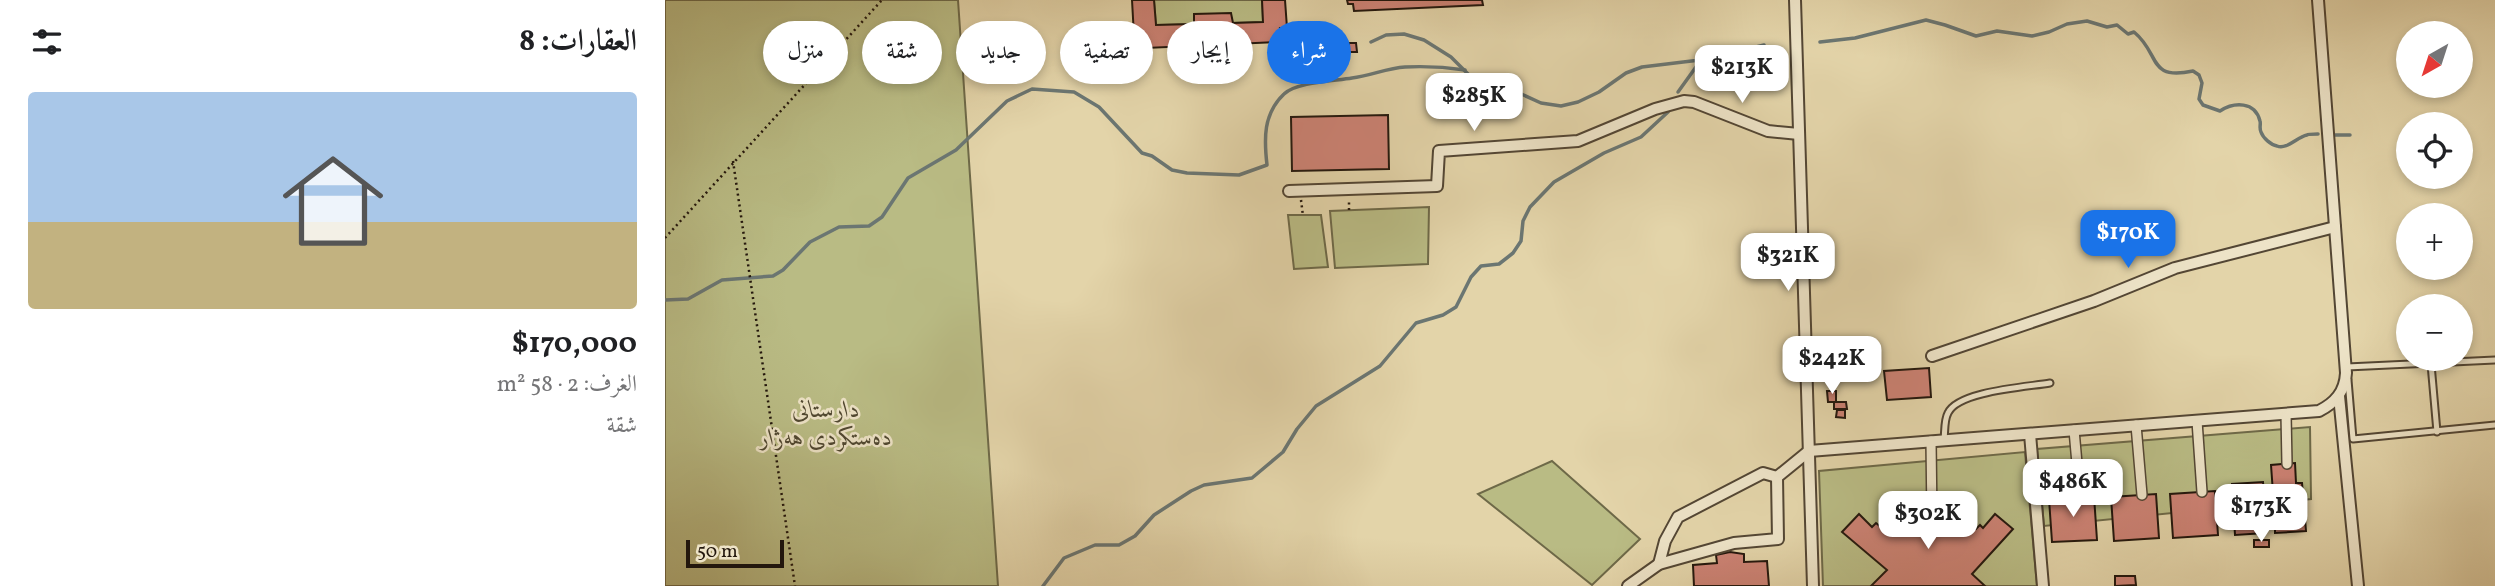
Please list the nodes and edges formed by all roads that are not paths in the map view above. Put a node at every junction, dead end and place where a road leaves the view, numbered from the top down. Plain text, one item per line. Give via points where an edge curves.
1 (1795, 0) edge
2 (2320, 0) edge
3 (1799, 134) junction
4 (1289, 191) dead end
5 (2335, 227) junction
6 (1932, 356) dead end
7 (2495, 360) edge
8 (2473, 361) edge
9 (2396, 365) edge
10 (2347, 367) junction
11 (2432, 371) edge
12 (2050, 383) dead end
13 (2339, 397) junction
14 (2286, 414) junction
15 (2197, 421) junction
16 (2136, 425) junction
17 (2495, 425) edge
18 (2074, 430) junction
19 (2437, 432) junction
20 (2030, 434) junction
21 (1944, 440) junction
22 (1931, 442) junction
23 (1809, 451) junction
24 (2287, 464) dead end
25 (1777, 477) junction
26 (2202, 492) dead end
27 (2142, 495) dead end
28 (2080, 497) dead end
29 (1932, 519) dead end
30 (1659, 564) junction
31 (1628, 586) edge
32 (1813, 586) edge
33 (2043, 586) edge
34 (2358, 586) edge

1 - 3 street
2 - 5 street
2 - 10 lane
3 - 4 street via 1768,131 1684,101 1578,141 1439,152 1437,186
3 - 23 street
5 - 6 street via 2175,268
5 - 13 street via 2346,373
7 - 8 lane
9 - 10 lane
10 - 19 lane via 2353,439
11 - 19 lane
12 - 21 lane via 1957,402 1947,414
13 - 14 street via 2319,411
13 - 34 street
14 - 15 street
14 - 24 street
15 - 16 street
15 - 26 street
16 - 18 street
16 - 27 street
17 - 19 lane
18 - 20 street
18 - 28 street
20 - 21 street
20 - 33 street
21 - 22 street
22 - 23 street
22 - 29 street
23 - 25 street
23 - 32 street
25 - 30 street via 1763,473 1678,517
25 - 30 street via 1778,538 1734,543
30 - 31 street

